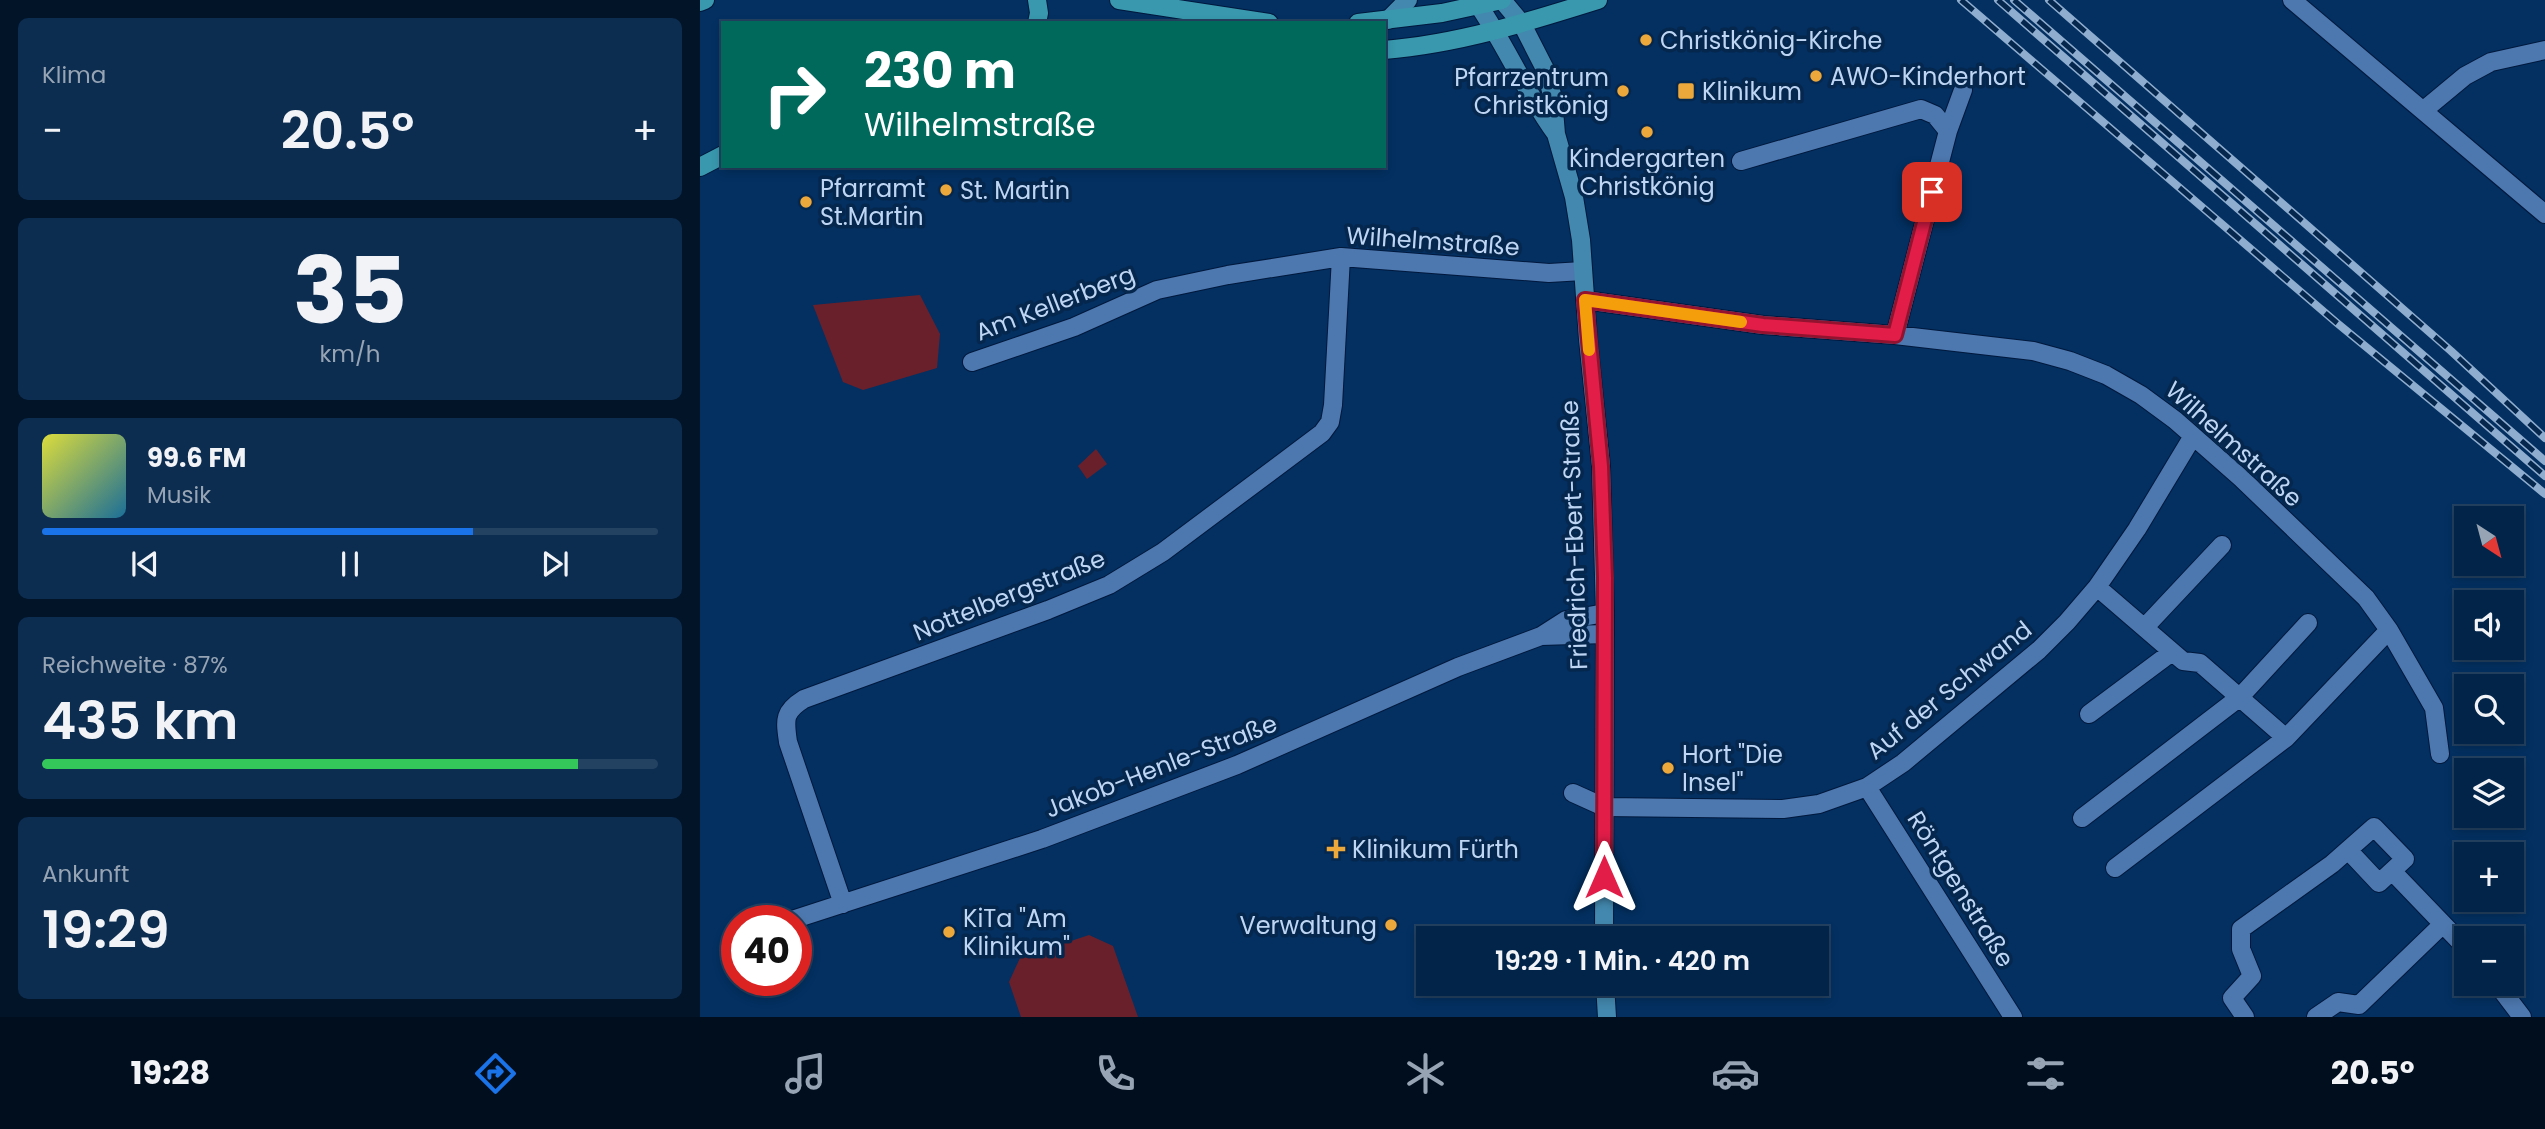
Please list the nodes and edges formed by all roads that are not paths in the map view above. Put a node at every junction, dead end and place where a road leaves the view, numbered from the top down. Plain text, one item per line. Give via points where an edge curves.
1 (705, 0) edge
2 (1037, 0) edge
3 (1119, 0) edge
4 (1408, 0) edge
5 (1502, 0) edge
6 (1598, 0) edge
7 (2292, 0) edge
8 (700, 2) edge
9 (1476, 3) edge
10 (1388, 20) junction
11 (1037, 21) edge
12 (1256, 21) edge
13 (1378, 21) edge
14 (1522, 24) junction
15 (1493, 31) junction
16 (1386, 50) edge
17 (2545, 50) edge
18 (1962, 90) dead end
19 (2424, 110) junction
20 (1948, 131) junction
21 (1556, 134) junction
22 (721, 156) edge
23 (1741, 161) dead end
24 (700, 167) edge
25 (2545, 214) edge
26 (1341, 257) junction
27 (1583, 271) junction
28 (1157, 290) joint
29 (1585, 300) junction
30 (1895, 335) junction
31 (972, 362) dead end
32 (2193, 436) junction
33 (2222, 545) dead end
34 (2098, 587) junction
35 (1605, 613) junction
36 (2308, 624) dead end
37 (2145, 627) junction
38 (2389, 630) junction
39 (1605, 634) junction
40 (1541, 636) junction
41 (2172, 652) junction
42 (2240, 697) junction
43 (2089, 714) dead end
44 (2286, 738) junction
45 (2440, 754) dead end
46 (1867, 788) junction
47 (1573, 793) dead end
48 (1604, 807) junction
49 (2082, 818) dead end
50 (2348, 850) junction
51 (2115, 868) dead end
52 (2392, 871) junction
53 (843, 904) junction
54 (812, 914) edge
55 (2444, 924) junction
56 (1604, 926) edge
57 (2454, 935) edge
58 (1605, 996) edge
59 (2506, 996) edge
60 (1606, 1017) edge
61 (2013, 1017) edge
62 (2245, 1017) edge
63 (2316, 1017) edge
64 (2522, 1017) edge

1 - 8 main road
2 - 11 main road
3 - 12 main road
4 - 10 street
5 - 9 main road
5 - 14 street, Friedrich-Ebert-Straße
6 - 14 main road
7 - 19 street
9 - 10 main road
9 - 15 street, Friedrich-Ebert-Straße
10 - 13 main road
14 - 15 main road
14 - 21 street, Friedrich-Ebert-Straße via 1545,69
15 - 16 main road
15 - 21 street, Friedrich-Ebert-Straße via 1534,105
17 - 19 street via 2491,62 2465,76
18 - 20 street
19 - 25 street
20 - 23 street via 1935,114 1921,109
20 - 30 street
21 - 27 street, Friedrich-Ebert-Straße via 1578,213
22 - 24 main road
26 - 27 street, Wilhelmstraße via 1549,273
26 - 28 street, Wilhelmstraße
26 - 53 street, Nottelbergstraße via 1333,405 1322,433 1163,552 1108,585 791,707 785,720 788,742
27 - 29 street, Friedrich-Ebert-Straße
28 - 31 street, Am Kellerberg via 1074,327
29 - 30 street, Wilhelmstraße via 1763,325
29 - 35 street, Friedrich-Ebert-Straße via 1601,466
30 - 32 street, Wilhelmstraße via 2033,351 2070,361 2141,395
32 - 34 street, Auf der Schwand
32 - 38 street, Wilhelmstraße via 2366,598
33 - 37 street
34 - 37 street
34 - 46 street, Auf der Schwand via 2039,650
35 - 39 street, Friedrich-Ebert-Straße
35 - 40 street, Jakob-Henle-Straße via 1566,620
36 - 42 street
37 - 41 street
38 - 44 street
38 - 45 street, Wilhelmstraße via 2434,708
39 - 40 street, Jakob-Henle-Straße
39 - 48 street, Friedrich-Ebert-Straße
40 - 53 street, Jakob-Henle-Straße via 1458,667 1224,770 1042,839
41 - 42 street via 2183,661 2200,663
41 - 43 street
42 - 44 street
42 - 49 street
44 - 51 street
46 - 48 street, Auf der Schwand via 1819,804 1783,809
46 - 61 street, Röntgenstraße
47 - 48 street
48 - 56 street, Friedrich-Ebert-Straße
50 - 52 street via 2379,883
50 - 52 street via 2374,827 2405,859
50 - 62 street via 2241,929 2241,949 2252,976 2232,998
52 - 55 street
53 - 54 street, Jakob-Henle-Straße
55 - 57 street
55 - 63 street via 2359,1005 2338,1002
58 - 60 street
59 - 64 street

